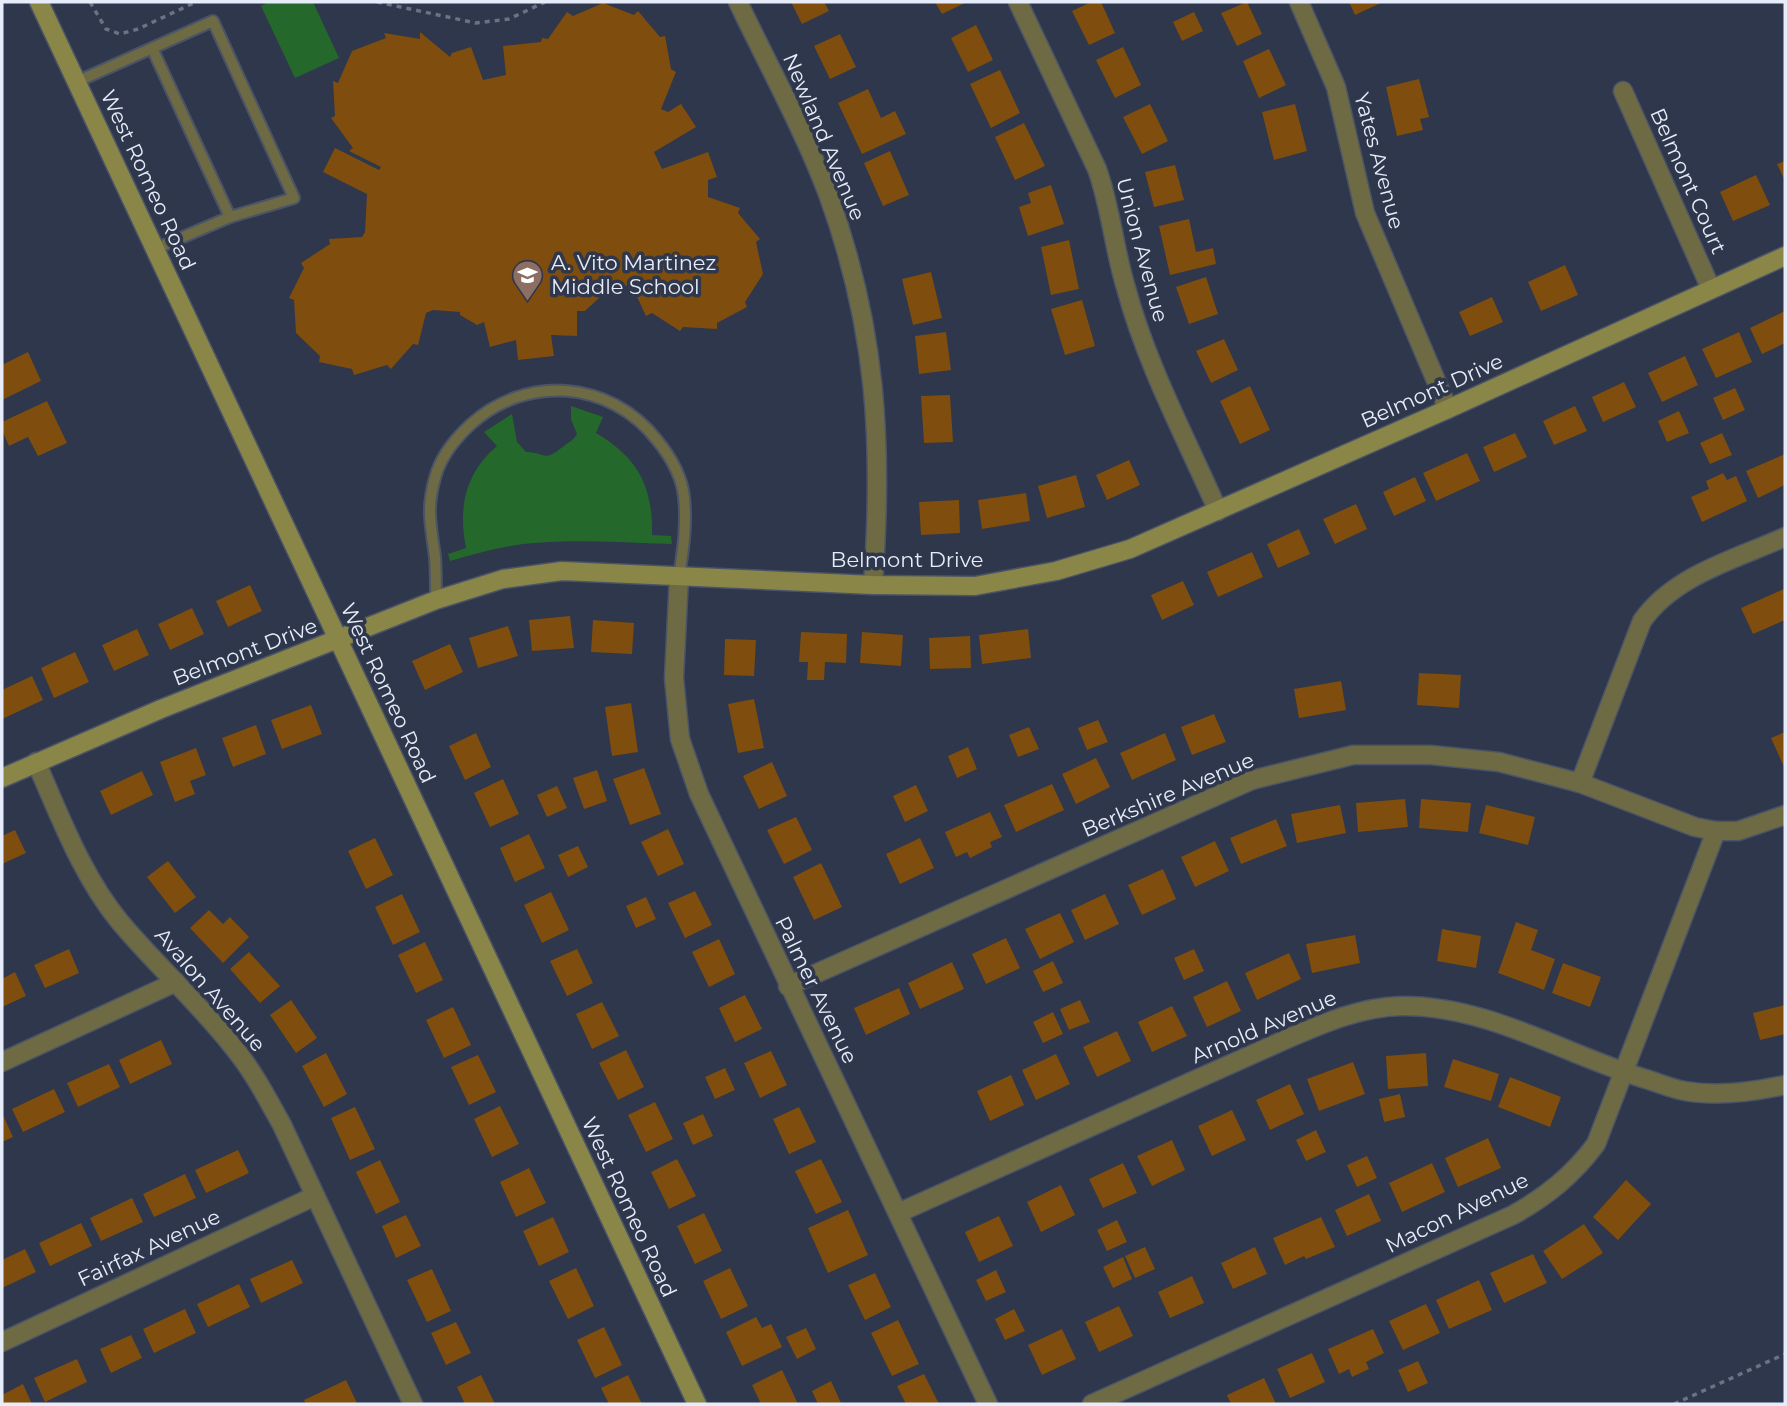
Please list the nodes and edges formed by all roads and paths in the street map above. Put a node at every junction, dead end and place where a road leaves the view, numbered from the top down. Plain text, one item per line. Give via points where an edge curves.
1 (39, 2) edge
2 (90, 2) edge
3 (196, 2) edge
4 (377, 2) edge
5 (545, 2) edge
6 (738, 2) edge
7 (1018, 2) edge
8 (1298, 2) edge
9 (152, 48) junction
10 (76, 82) junction
11 (1623, 91) dead end
12 (230, 217) junction
13 (155, 249) junction
14 (1785, 256) edge
15 (1712, 289) junction
16 (1448, 410) junction
17 (1218, 511) junction
18 (1785, 537) edge
19 (679, 577) junction
20 (873, 585) junction
21 (436, 600) junction
22 (338, 640) junction
23 (36, 762) junction
24 (2, 778) edge
25 (1580, 783) junction
26 (1785, 815) edge
27 (1716, 831) junction
28 (176, 982) junction
29 (789, 986) junction
30 (2, 1062) edge
31 (1625, 1073) junction
32 (1785, 1085) edge
33 (315, 1196) junction
34 (898, 1213) junction
35 (2, 1342) edge
36 (1785, 1354) edge
37 (413, 1404) edge
38 (697, 1404) edge
39 (988, 1404) edge
40 (1092, 1404) edge
41 (1674, 1404) edge

1 - 10 street, West Romeo Road
2 - 3 path via 106,29 120,34
4 - 5 path via 476,23 509,19
6 - 20 street, Newland Avenue via 827,192 861,304 878,455
7 - 17 street, Union Avenue via 1097,169 1125,287 1147,353
8 - 16 street, Yates Avenue via 1336,87 1368,222
9 - 10 lane
9 - 12 lane
9 - 12 lane via 213,21 293,198
10 - 13 street, West Romeo Road
11 - 15 street, Belmont Court
12 - 13 lane
13 - 22 street, West Romeo Road
14 - 15 street, Belmont Drive
15 - 16 street, Belmont Drive
16 - 17 street, Belmont Drive
17 - 20 street, Belmont Drive via 1130,549 1056,571 975,586
18 - 25 street via 1692,579 1651,609
19 - 20 street, Belmont Drive
19 - 21 street, Belmont Drive via 562,571 503,579
19 - 21 lane via 685,538 684,495 670,456 644,422 608,400 567,389 525,393 486,410 455,439 435,476 428,518
19 - 29 street, Palmer Avenue via 674,678 680,739 699,794
21 - 22 street, Belmont Drive
22 - 23 street, Belmont Drive
22 - 38 street, West Romeo Road
23 - 24 street, Belmont Drive
23 - 28 street, Avalon Avenue via 101,895
25 - 27 street, Berkshire Avenue
25 - 29 street, Berkshire Avenue via 1499,762 1431,755 1353,755 1252,780
26 - 27 street, Berkshire Avenue via 1738,831
27 - 31 street, Macon Avenue
28 - 30 street
28 - 33 street, Avalon Avenue via 230,1042 259,1084
29 - 34 street, Palmer Avenue
31 - 32 street, Arnold Avenue via 1686,1091 1750,1093
31 - 34 street, Arnold Avenue via 1465,1013 1399,1006 1364,1011 1289,1038
31 - 40 street, Macon Avenue via 1596,1144 1564,1181 1532,1205
33 - 35 street, Fairfax Avenue
33 - 37 street, Avalon Avenue
34 - 39 street, Palmer Avenue
36 - 41 path

